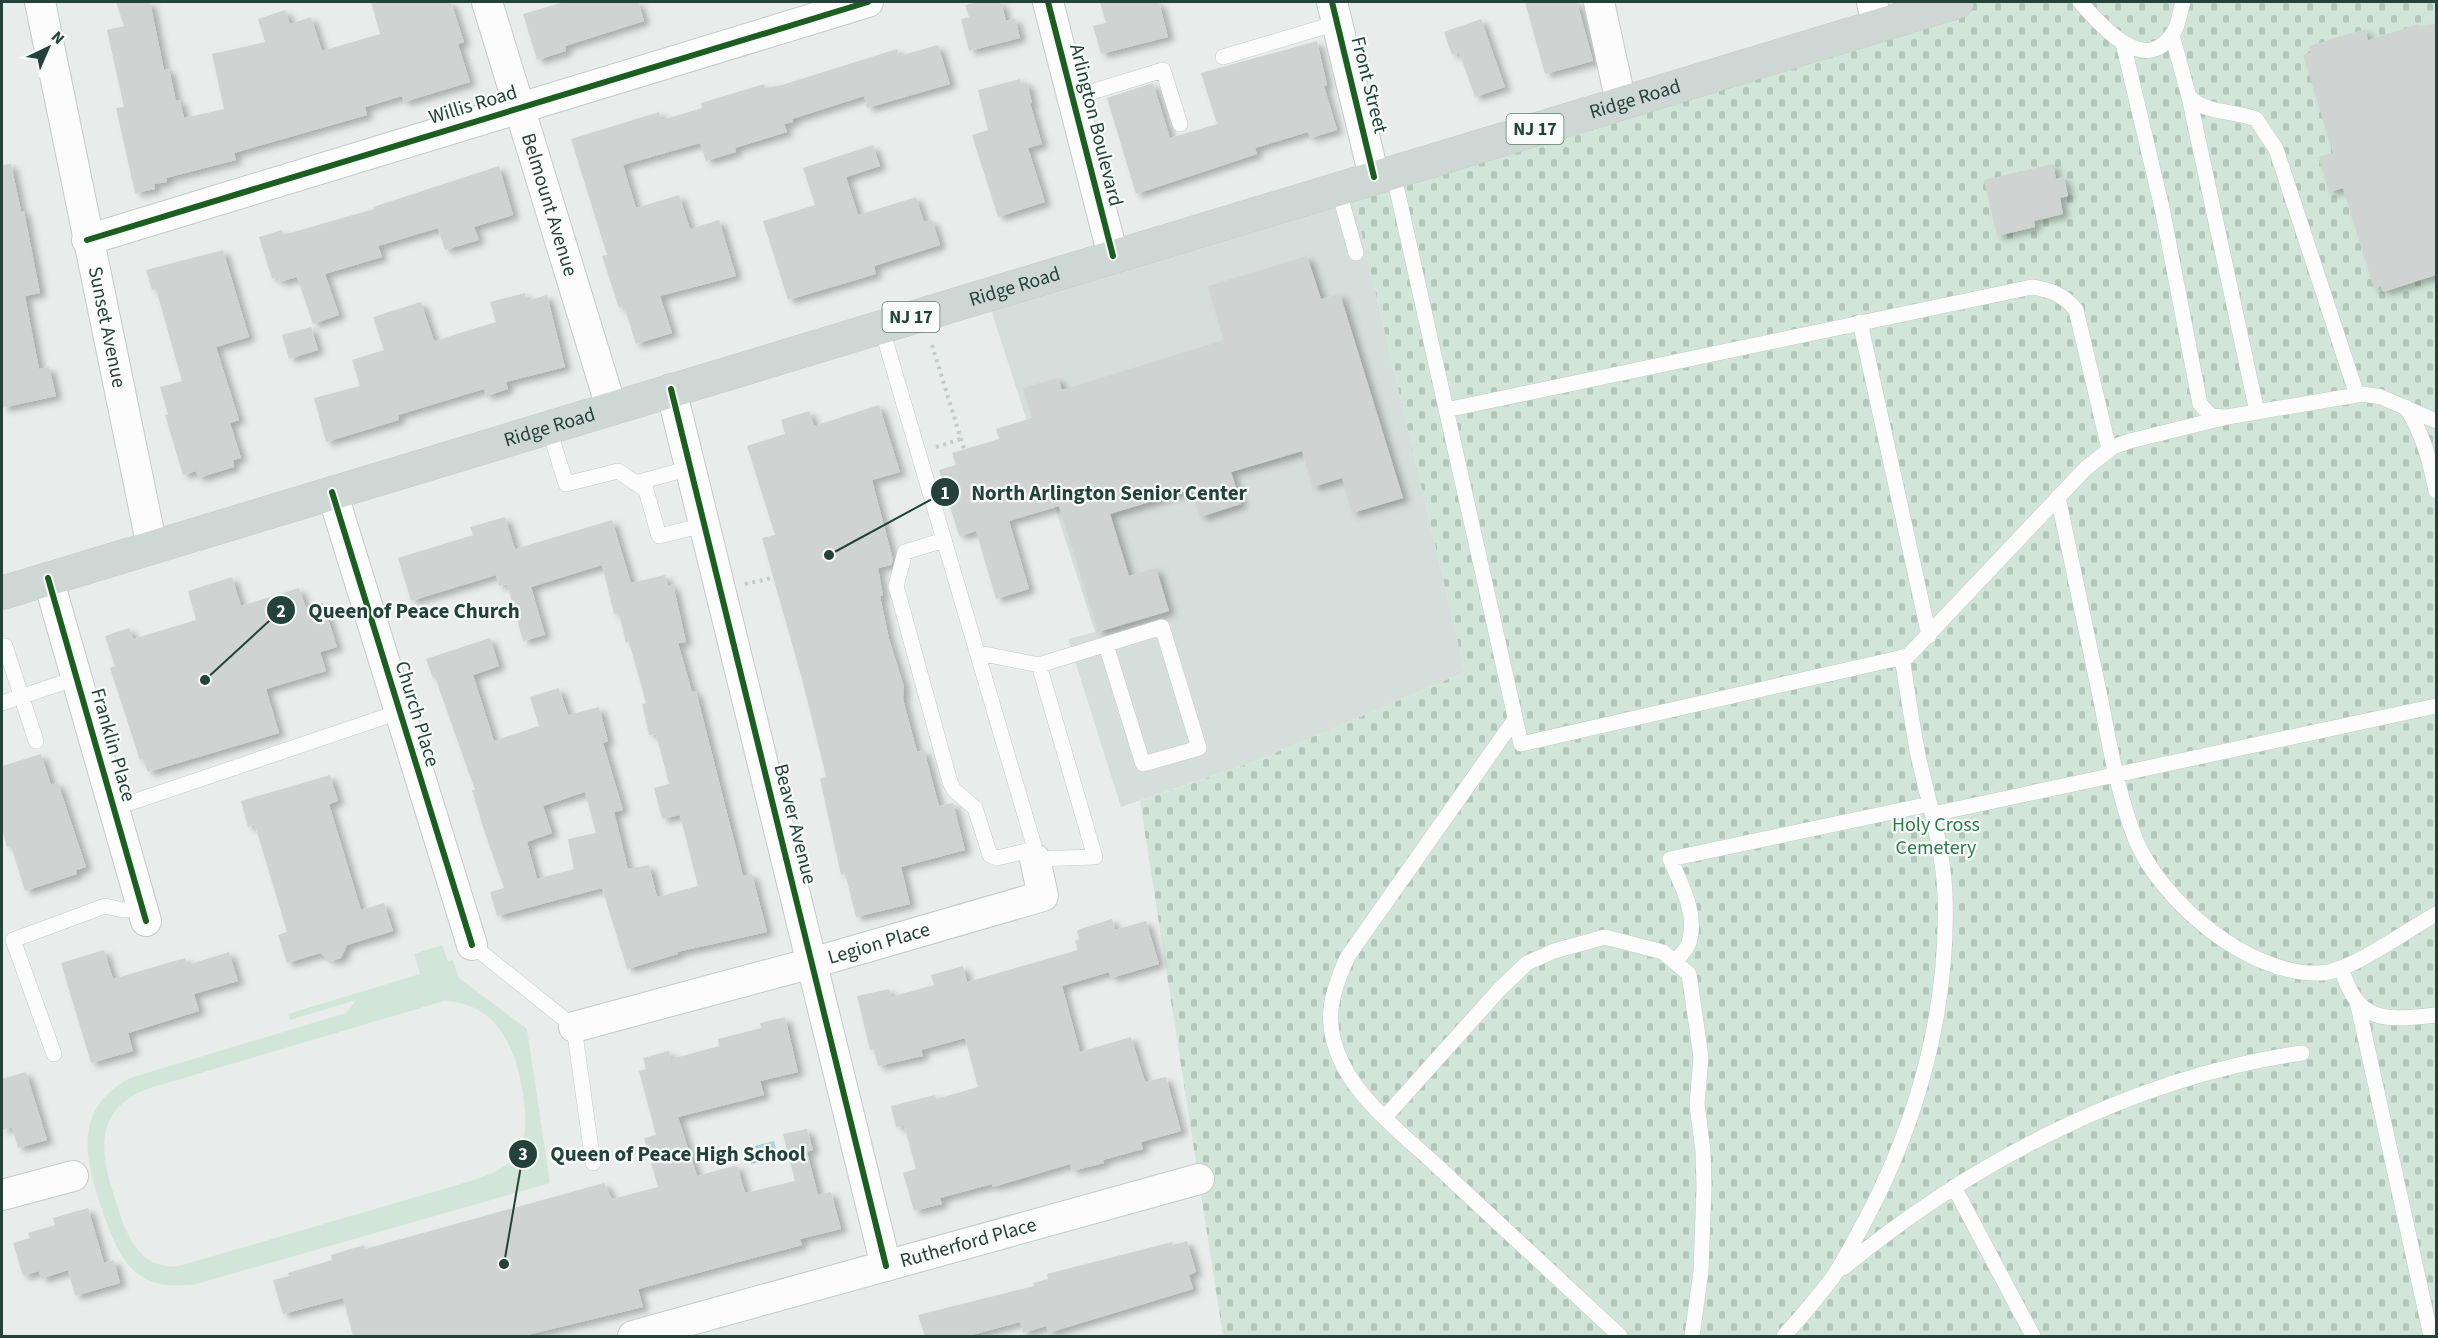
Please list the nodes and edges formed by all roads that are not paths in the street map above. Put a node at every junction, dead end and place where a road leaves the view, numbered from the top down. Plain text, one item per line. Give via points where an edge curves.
1 (40, 2) edge
2 (487, 2) edge
3 (868, 2) edge
4 (1048, 2) edge
5 (1599, 2) edge
6 (1956, 2) edge
7 (2080, 2) edge
8 (2184, 2) edge
9 (1335, 12) edge
10 (1874, 14) edge
11 (2172, 35) junction
12 (2123, 44) junction
13 (1223, 57) dead end
14 (2189, 97) junction
15 (1072, 98) junction
16 (1621, 103) junction
17 (520, 108) junction
18 (1179, 124) dead end
19 (1383, 174) junction
20 (1338, 188) junction
21 (87, 240) junction
22 (1356, 253) dead end
23 (1113, 256) junction
24 (1860, 322) junction
25 (881, 326) junction
26 (671, 389) junction
27 (2357, 395) junction
28 (611, 407) junction
29 (2406, 407) junction
30 (1446, 410) junction
31 (2257, 412) junction
32 (2228, 417) junction
33 (2436, 421) edge
34 (548, 426) junction
35 (2109, 449) junction
36 (691, 468) junction
37 (635, 483) junction
38 (2436, 491) edge
39 (332, 492) junction
40 (2058, 497) junction
41 (704, 525) junction
42 (944, 540) junction
43 (152, 547) junction
44 (48, 578) junction
45 (2, 592) edge
46 (1929, 636) junction
47 (1106, 645) junction
48 (5, 646) dead end
49 (979, 653) junction
50 (1902, 657) junction
51 (1039, 665) junction
52 (77, 678) junction
53 (21, 697) junction
54 (2, 703) edge
55 (2436, 706) edge
56 (399, 712) junction
57 (1515, 719) junction
58 (36, 741) dead end
59 (2116, 774) junction
60 (115, 808) junction
61 (1931, 809) junction
62 (1035, 854) junction
63 (2436, 914) edge
64 (145, 915) joint
65 (472, 945) joint
66 (1675, 962) junction
67 (812, 963) junction
68 (2342, 969) junction
69 (2357, 1001) junction
70 (2436, 1015) edge
71 (574, 1027) junction
72 (2302, 1053) dead end
73 (54, 1054) dead end
74 (1385, 1116) junction
75 (594, 1163) dead end
76 (73, 1176) dead end
77 (1199, 1179) dead end
78 (1954, 1187) junction
79 (2, 1195) edge
80 (886, 1266) junction
81 (1834, 1275) junction
82 (633, 1336) edge
83 (1620, 1336) edge
84 (1692, 1336) edge
85 (1784, 1336) edge
86 (2033, 1336) edge
87 (2431, 1336) edge

1 - 21 street, Sunset Avenue
2 - 17 street, Belmount Avenue
3 - 17 street, Willis Road
4 - 15 street, Arlington Boulevard
5 - 16 street
6 - 10 main road, Ridge Road / NJ 17
7 - 12 lane
8 - 11 lane
9 - 13 lane
9 - 19 street, Front Street
10 - 16 main road, Ridge Road / NJ 17
11 - 12 lane via 2154,49 2140,50
11 - 14 lane
12 - 32 lane via 2162,208 2200,404 2211,416
14 - 27 lane via 2210,109 2256,119 2276,149
14 - 31 lane
15 - 18 lane via 1163,70
15 - 23 street, Arlington Boulevard
16 - 19 main road, Ridge Road / NJ 17
17 - 21 street, Willis Road
17 - 28 street, Belmount Avenue
19 - 20 main road, Ridge Road / NJ 17
19 - 30 lane
20 - 22 lane
20 - 23 main road, Ridge Road / NJ 17
21 - 43 street, Sunset Avenue
23 - 25 main road, Ridge Road / NJ 17
24 - 30 lane
24 - 35 lane via 2025,288 2055,292 2070,303 2079,319
24 - 46 lane
25 - 26 main road, Ridge Road / NJ 17
25 - 42 lane
26 - 28 main road, Ridge Road / NJ 17
26 - 36 street, Beaver Avenue
27 - 29 lane via 2381,397
27 - 31 lane
28 - 34 main road, Ridge Road / NJ 17
29 - 33 lane
29 - 38 lane via 2423,438
30 - 57 lane
31 - 32 lane
32 - 35 lane
34 - 37 lane via 566,484 618,471
34 - 39 main road, Ridge Road / NJ 17
35 - 40 lane
36 - 37 lane
36 - 41 street, Beaver Avenue
37 - 41 lane via 646,490 659,536
39 - 43 main road, Ridge Road / NJ 17
39 - 56 street, Church Place
40 - 46 lane
40 - 59 lane
41 - 67 street, Beaver Avenue
42 - 49 lane
42 - 62 lane via 905,552 896,586 950,782 975,808 990,855 997,858
43 - 44 main road, Ridge Road / NJ 17
44 - 45 main road, Ridge Road / NJ 17
44 - 52 street, Franklin Place
46 - 50 lane
47 - 47 lane via 1162,627 1199,748 1143,764
47 - 51 lane
48 - 53 lane
49 - 51 lane
49 - 62 lane
50 - 57 lane via 1521,744
50 - 61 lane
51 - 62 lane via 1095,857
52 - 53 lane
52 - 60 street, Franklin Place
53 - 54 lane
53 - 58 lane
55 - 59 lane
56 - 60 lane
56 - 65 street, Church Place
57 - 74 lane via 1348,956 1334,987 1329,1011 1343,1065
59 - 61 lane
59 - 68 lane via 2136,839 2159,880 2196,918 2234,946 2278,967 2320,973
60 - 64 street, Franklin Place
61 - 66 lane via 1670,859 1687,894 1690,919 1689,943
61 - 81 lane via 1945,892 1944,948 1931,1038 1902,1145
62 - 67 street, Legion Place via 1043,896
63 - 68 lane
64 - 73 lane via 105,906 13,940
65 - 71 lane
66 - 74 lane via 1663,952 1605,937 1527,963
66 - 84 lane via 1689,974 1701,1057 1696,1104 1704,1188 1701,1271
67 - 71 street, Legion Place
67 - 80 street, Beaver Avenue
68 - 69 lane via 2347,988
69 - 70 lane via 2365,1010 2392,1020
69 - 87 lane
71 - 75 lane
72 - 78 lane via 2135,1096 2009,1155
74 - 83 lane
76 - 79 street
77 - 80 street, Rutherford Place
78 - 81 lane via 1889,1230
78 - 86 lane
80 - 82 street, Rutherford Place
81 - 85 lane

